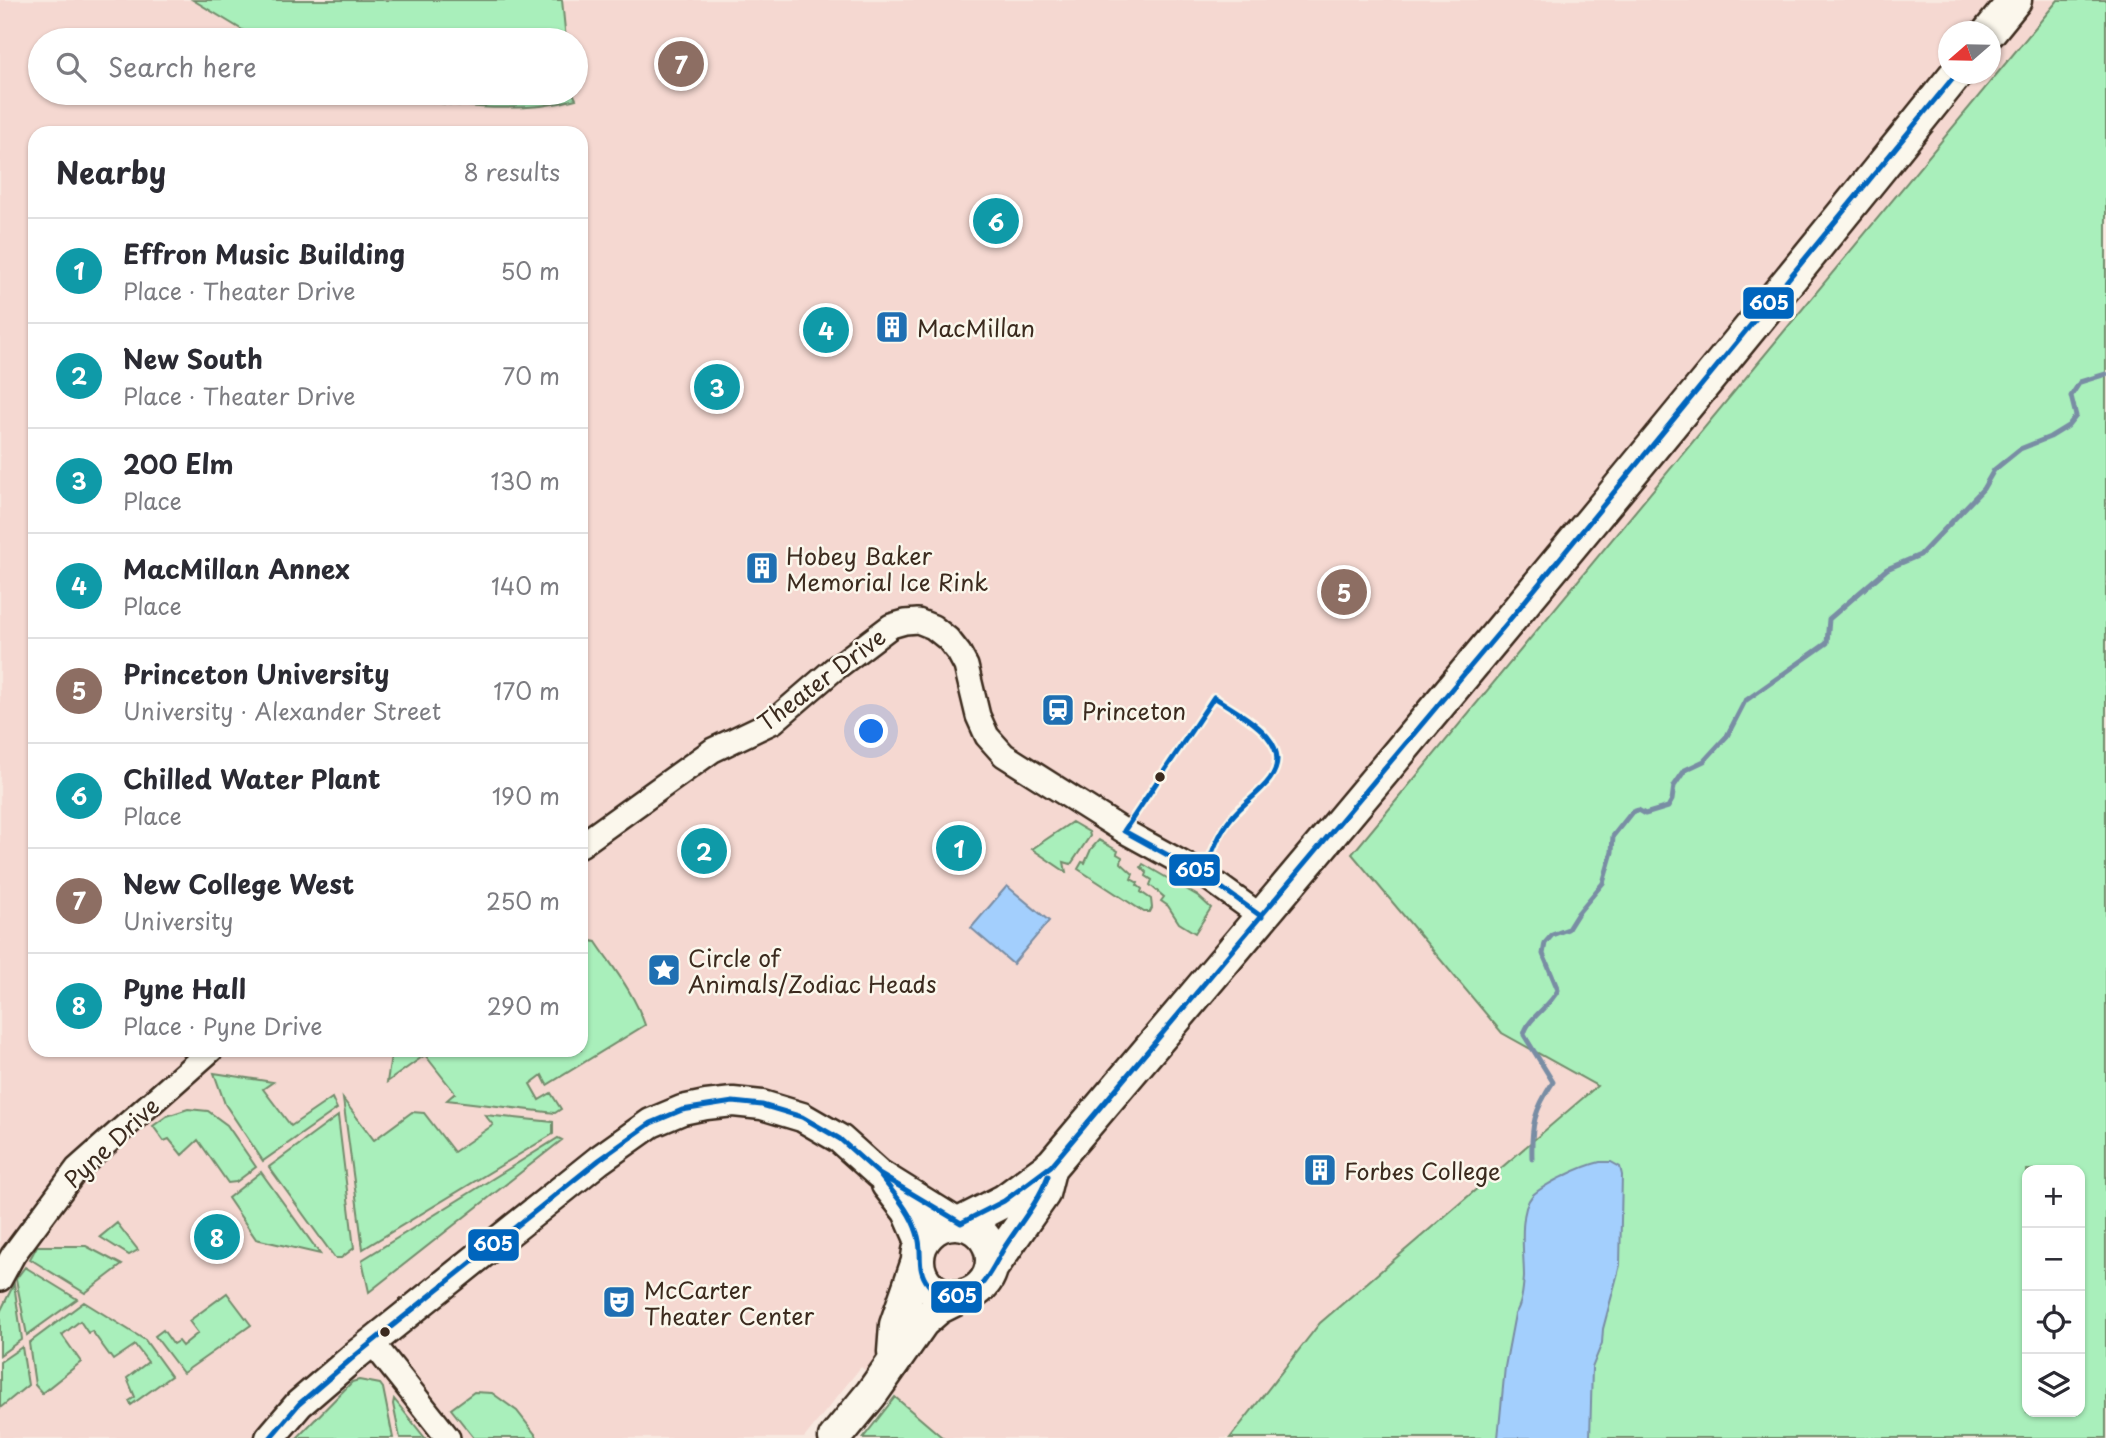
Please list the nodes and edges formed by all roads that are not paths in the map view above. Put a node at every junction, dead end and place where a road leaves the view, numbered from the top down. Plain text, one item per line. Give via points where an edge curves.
1 (2015, 0) edge
2 (1998, 21) edge
3 (1948, 84) edge
4 (588, 840) edge
5 (1262, 917) junction
6 (203, 1057) edge
7 (1051, 1166) junction
8 (878, 1174) junction
9 (958, 1223) junction
10 (920, 1253) junction
11 (992, 1267) junction
12 (0, 1279) edge
13 (960, 1297) junction
14 (372, 1342) junction
15 (893, 1360) junction
16 (270, 1438) edge
17 (448, 1438) edge
18 (835, 1438) edge

1 - 2 main road
3 - 5 main road
4 - 5 street, Theater Drive via 713,750 774,721 891,626 918,621 933,627 959,653 978,716 1004,755 1124,831 1205,875
5 - 7 main road
6 - 12 street, Pyne Drive via 77,1169
7 - 9 main road via 1004,1201
7 - 11 main road via 1042,1194
8 - 9 street
8 - 10 street via 907,1212
8 - 14 street via 840,1139 783,1109 733,1102 682,1110 651,1123 599,1160
9 - 10 main road via 935,1228
9 - 11 main road via 973,1227 989,1244
10 - 13 main road via 920,1273 927,1284 936,1292
10 - 15 main road via 896,1325
11 - 13 main road via 984,1284
13 - 15 main road via 930,1314
14 - 16 street via 299,1404
14 - 17 street
15 - 18 main road

